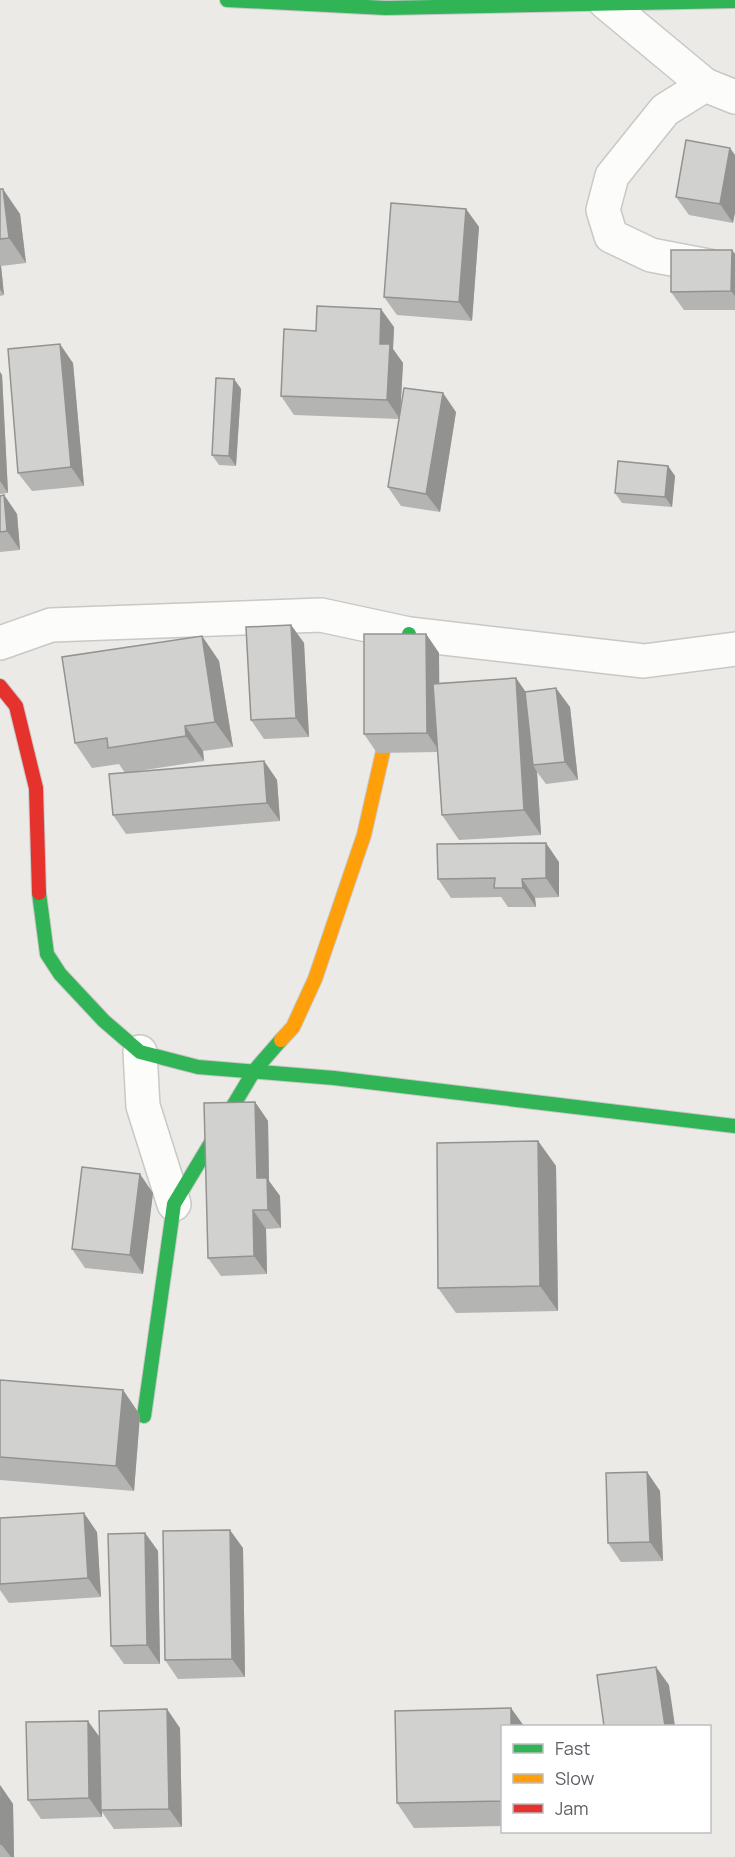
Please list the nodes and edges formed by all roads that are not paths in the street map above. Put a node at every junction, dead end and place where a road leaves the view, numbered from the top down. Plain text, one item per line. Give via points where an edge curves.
1 (226, 0) edge
2 (605, 2) junction
3 (735, 2) edge
4 (705, 85) junction
5 (735, 97) edge
6 (735, 272) edge
7 (409, 634) junction
8 (0, 643) edge
9 (735, 649) edge
10 (0, 686) edge
11 (140, 1052) junction
12 (254, 1071) junction
13 (735, 1126) edge
14 (174, 1204) junction
15 (144, 1416) dead end

1 - 2 main road via 386,8
2 - 3 main road
2 - 4 street
4 - 5 street
4 - 6 street via 665,110 612,176 603,210 610,236 651,255
7 - 8 street via 321,615 51,625
7 - 9 street via 644,661
7 - 12 main road via 364,835 315,979 293,1027
10 - 11 main road via 16,706 36,788 38,887 47,954 60,974 104,1021
11 - 12 main road via 198,1067
11 - 14 street via 143,1106
12 - 13 main road
12 - 14 main road
14 - 15 main road

